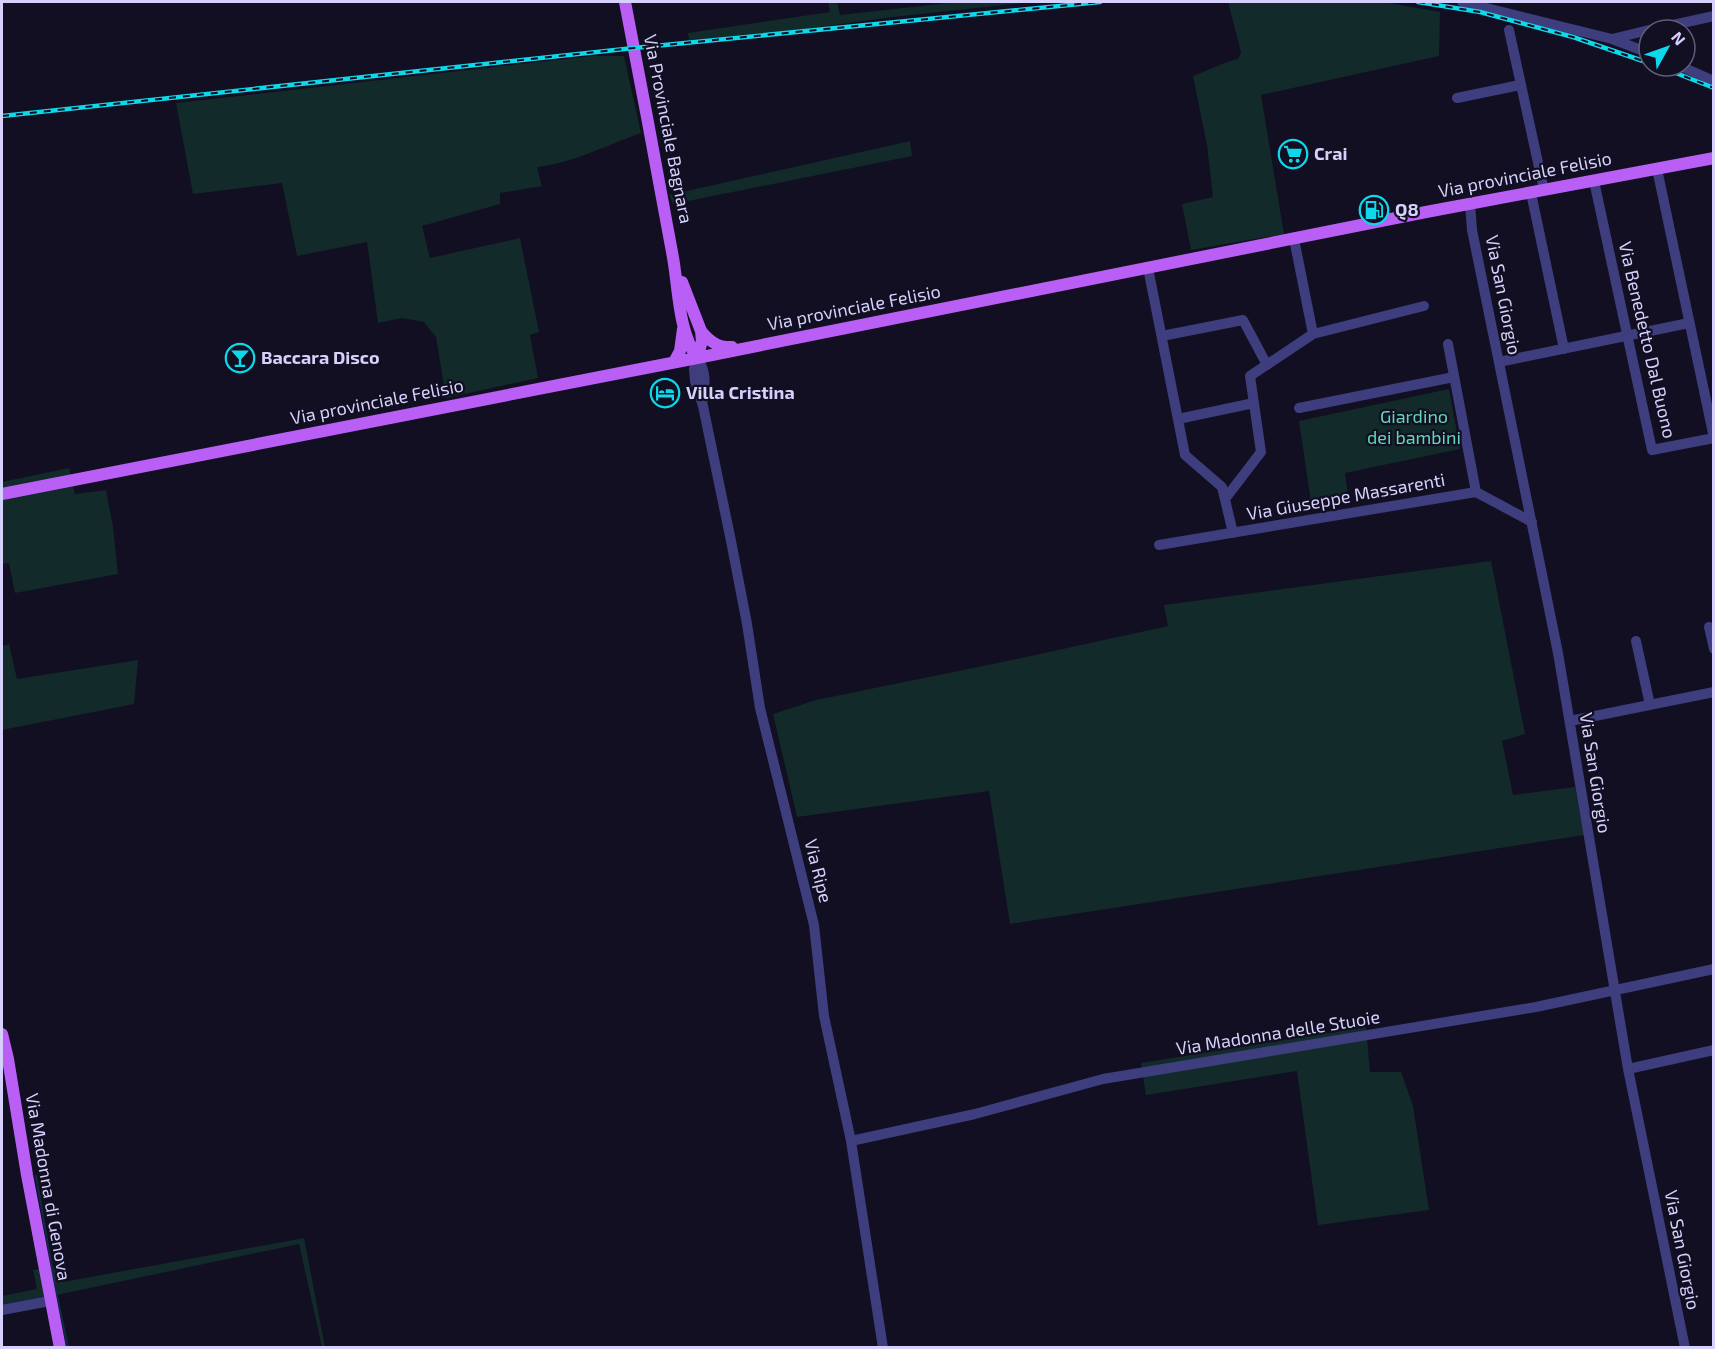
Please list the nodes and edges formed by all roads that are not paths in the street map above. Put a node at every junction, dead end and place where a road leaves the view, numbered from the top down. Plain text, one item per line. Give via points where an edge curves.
1 (626, 2) edge
2 (1462, 2) edge
3 (1713, 16) edge
4 (1697, 20) edge
5 (1509, 30) dead end
6 (1637, 33) edge
7 (1612, 39) junction
8 (1637, 48) edge
9 (1697, 74) edge
10 (1713, 81) edge
11 (1520, 85) junction
12 (1457, 98) dead end
13 (1713, 158) edge
14 (1657, 169) junction
15 (1594, 181) junction
16 (1544, 190) junction
17 (1531, 193) junction
18 (1470, 204) junction
19 (1294, 239) junction
20 (674, 263) junction
21 (1148, 268) junction
22 (1424, 306) dead end
23 (1689, 323) junction
24 (683, 326) junction
25 (701, 331) junction
26 (1313, 334) junction
27 (1162, 336) junction
28 (1628, 337) junction
29 (1448, 344) dead end
30 (757, 346) junction
31 (1564, 350) junction
32 (698, 358) junction
33 (674, 362) junction
34 (1499, 362) junction
35 (1266, 365) junction
36 (1454, 377) junction
37 (1254, 403) junction
38 (1299, 408) dead end
39 (1178, 419) junction
40 (1713, 438) edge
41 (1476, 492) junction
42 (2, 494) edge
43 (1225, 499) junction
44 (1532, 522) junction
45 (1233, 533) junction
46 (1159, 545) dead end
47 (1709, 627) dead end
48 (1636, 640) dead end
49 (1713, 649) edge
50 (1713, 692) edge
51 (1650, 705) junction
52 (1570, 721) junction
53 (1713, 969) edge
54 (1614, 990) junction
55 (2, 1034) edge
56 (1713, 1050) edge
57 (1628, 1069) junction
58 (851, 1140) junction
59 (50, 1301) junction
60 (2, 1310) edge
61 (60, 1347) edge
62 (883, 1347) edge
63 (1684, 1347) edge

1 - 20 main road, Via Provinciale Bagnara
2 - 7 street
3 - 4 street
5 - 11 street
6 - 7 street
7 - 8 street
9 - 10 street
11 - 12 street
11 - 16 street
13 - 14 main road, Via provinciale Felisio
14 - 15 main road, Via provinciale Felisio
14 - 23 street
15 - 16 main road, Via provinciale Felisio
15 - 28 street, Via Benedetto Dal Buono
16 - 17 main road, Via provinciale Felisio
17 - 18 main road, Via provinciale Felisio
17 - 31 street
18 - 19 main road, Via provinciale Felisio
18 - 34 street, Via San Giorgio
19 - 21 main road, Via provinciale Felisio
19 - 26 street
20 - 24 main road, Via Provinciale Bagnara
20 - 25 main road, Via Provinciale Bagnara
21 - 27 street
21 - 30 main road, Via provinciale Felisio
22 - 26 street
23 - 28 street
23 - 40 street
24 - 32 main road, Via Provinciale Bagnara
24 - 33 main road, Via Provinciale Bagnara via 680,351
25 - 30 main road via 716,345 726,348
25 - 32 main road, Via Provinciale Bagnara
26 - 35 street
27 - 35 street via 1243,320
27 - 39 street
28 - 31 street
28 - 40 street, Via Benedetto Dal Buono via 1652,450
29 - 36 street
30 - 32 main road, Via provinciale Felisio
31 - 34 street
32 - 33 main road, Via provinciale Felisio
32 - 58 street, Via Ripe via 695,381 747,624 760,708 814,925 824,1016
33 - 42 main road, Via provinciale Felisio
34 - 44 street, Via San Giorgio
35 - 37 street via 1250,376
36 - 38 street
36 - 41 street
37 - 39 street
37 - 43 street via 1261,452
39 - 43 street via 1185,455 1222,487
41 - 44 street
41 - 45 street, Via Giuseppe Massarenti
43 - 45 street
44 - 52 street, Via San Giorgio
45 - 46 street, Via Giuseppe Massarenti
47 - 49 street
48 - 51 street
50 - 51 street
51 - 52 street
52 - 54 street, Via San Giorgio
53 - 54 street, Via Madonna delle Stuoie
54 - 57 street, Via San Giorgio
54 - 58 street, Via Madonna delle Stuoie via 1536,1007 1103,1079 975,1114
55 - 59 main road, Via Madonna di Genova
56 - 57 street
57 - 63 street, Via San Giorgio
58 - 62 street, Via Ripe
59 - 60 street
59 - 61 main road, Via Madonna di Genova

